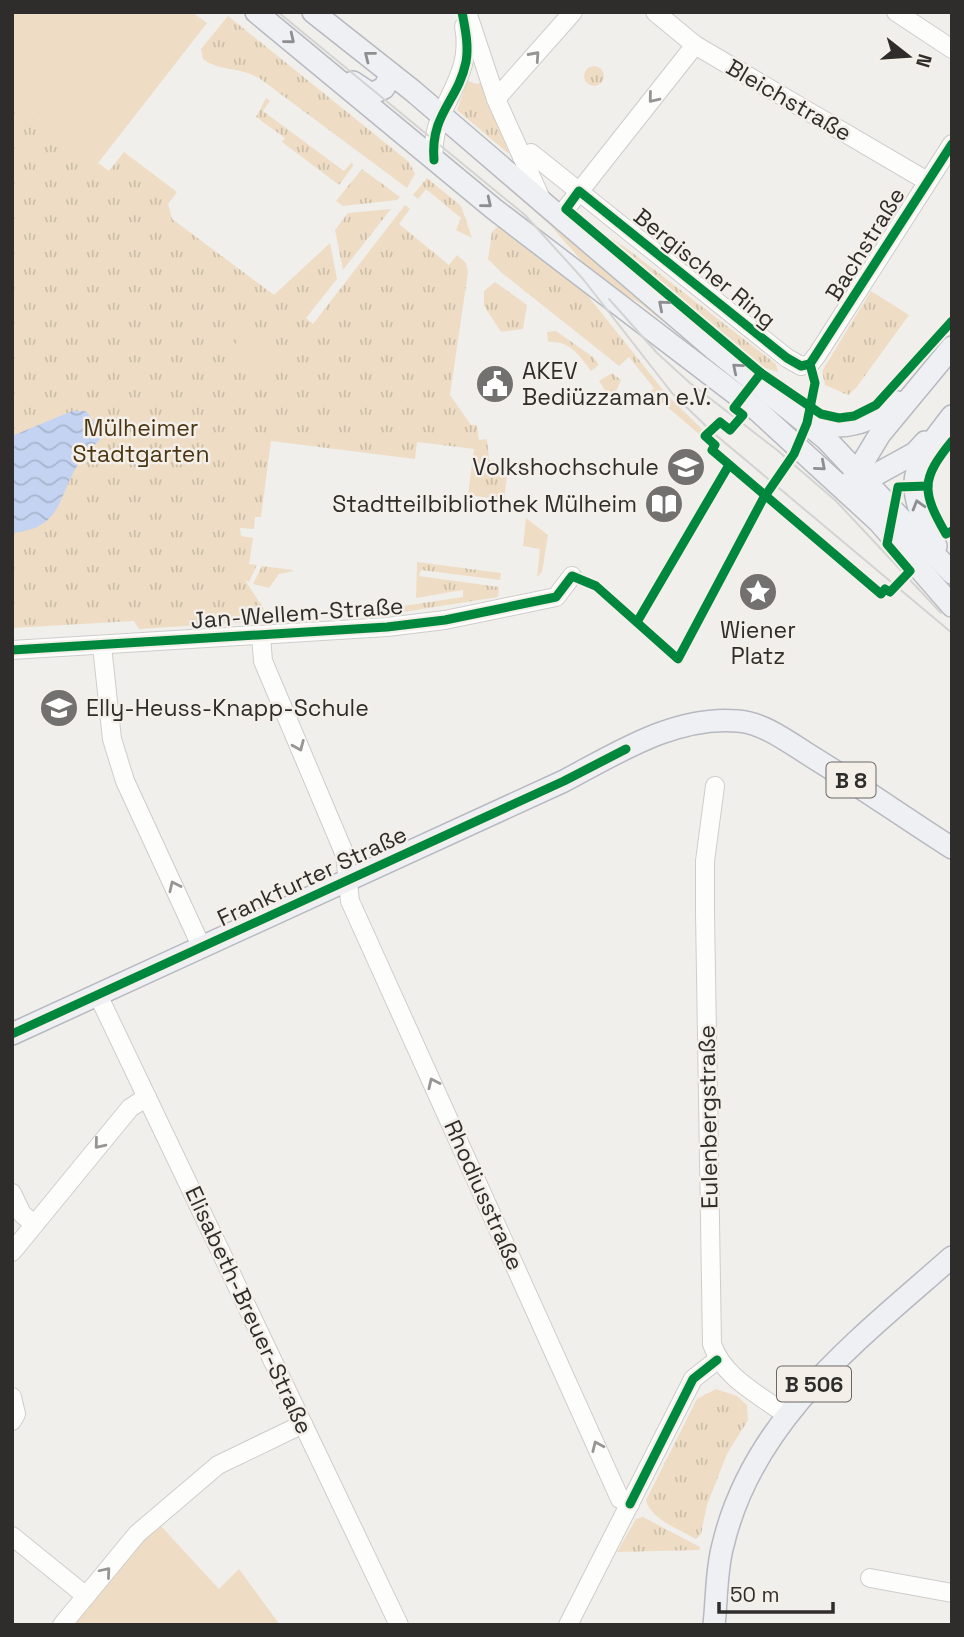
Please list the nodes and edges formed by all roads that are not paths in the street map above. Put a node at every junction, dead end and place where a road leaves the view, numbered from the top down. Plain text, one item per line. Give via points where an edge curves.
1 (257, 12) edge
2 (313, 12) edge
3 (461, 12) edge
4 (467, 12) edge
5 (573, 12) edge
6 (655, 12) edge
7 (896, 12) edge
8 (695, 45) junction
9 (952, 50) edge
10 (324, 66) junction
11 (391, 74) junction
12 (460, 77) junction
13 (413, 91) junction
14 (496, 99) junction
15 (441, 115) junction
16 (952, 144) edge
17 (522, 158) junction
18 (434, 160) junction
19 (927, 181) junction
20 (579, 191) junction
21 (542, 201) junction
22 (560, 216) junction
23 (952, 347) edge
24 (810, 364) joint
25 (952, 376) edge
26 (914, 389) junction
27 (952, 415) edge
28 (799, 416) junction
29 (862, 475) junction
30 (847, 490) junction
31 (949, 570) edge
32 (572, 576) dead end
33 (952, 606) edge
34 (261, 636) junction
35 (102, 646) junction
36 (12, 650) edge
37 (715, 786) dead end
38 (952, 848) edge
39 (348, 880) junction
40 (202, 947) junction
41 (98, 995) junction
42 (12, 1034) edge
43 (147, 1097) junction
44 (12, 1193) edge
45 (34, 1224) junction
46 (12, 1252) edge
47 (952, 1257) edge
48 (717, 1360) junction
49 (12, 1397) edge
50 (785, 1414) junction
51 (12, 1421) edge
52 (303, 1424) junction
53 (630, 1504) junction
54 (12, 1536) edge
55 (870, 1578) dead end
56 (952, 1593) edge
57 (86, 1596) junction
58 (62, 1625) edge
59 (399, 1625) edge
60 (568, 1625) edge
61 (714, 1625) edge

1 -> 10 main road
11 -> 2 main road
3 - 12 street via 467,41
4 - 14 street
14 -> 5 street
6 - 8 street, Bleichstraße
7 - 9 street
8 - 19 street, Bleichstraße
8 -> 20 street
10 - 11 main road via 341,72 371,94 384,88
10 - 18 main road
11 - 13 main road
12 - 13 street via 432,94
12 - 15 street
13 - 15 main road
14 - 17 street
15 - 18 street via 434,129
15 - 21 main road
16 - 19 street, Bachstraße
17 - 20 street, Bergischer Ring via 531,153
17 - 21 street
18 -> 30 main road via 742,398
19 - 24 street, Bachstraße
20 - 22 street
20 - 24 street, Bergischer Ring via 787,358 801,366
21 - 22 main road
28 -> 22 main road
23 - 26 main road
25 - 26 main road via 945,374
26 - 28 main road via 856,425 822,426
26 - 29 main road
27 - 29 main road via 915,453
31 -> 27 main road via 923,519 914,487 922,454
28 - 29 main road
29 - 30 main road
29 - 31 main road
30 - 33 main road
32 - 34 street, Jan-Wellem-Straße via 556,597 474,614 415,624
34 - 35 street, Jan-Wellem-Straße
34 -> 39 street, Rhodiusstraße via 263,661 345,855
35 - 36 street, Jan-Wellem-Straße
40 -> 35 street via 125,781 112,739
37 - 48 street, Eulenbergstraße via 705,861 705,913 712,1344
38 - 39 main road, Frankfurter Straße / B 8 via 899,810 753,724 698,723 655,736
39 - 40 main road, Frankfurter Straße / B 8
53 -> 39 street, Rhodiusstraße via 620,1499 350,901
40 - 41 main road, Frankfurter Straße / B 8
41 - 42 main road, Frankfurter Straße / B 8
41 - 43 street, Elisabeth-Breuer-Straße
43 -> 45 street via 130,1108
43 - 52 street, Elisabeth-Breuer-Straße
44 - 45 street via 22,1214
45 - 46 street
47 - 50 main road, B 506 via 839,1356
48 - 50 street
48 - 53 street via 693,1379
49 - 51 street via 16,1415
50 - 61 main road, B 506 via 757,1460 722,1545
57 -> 52 street via 137,1534 218,1465
52 - 59 street, Elisabeth-Breuer-Straße
53 - 60 street
54 - 57 street
55 - 56 street
57 - 58 street

